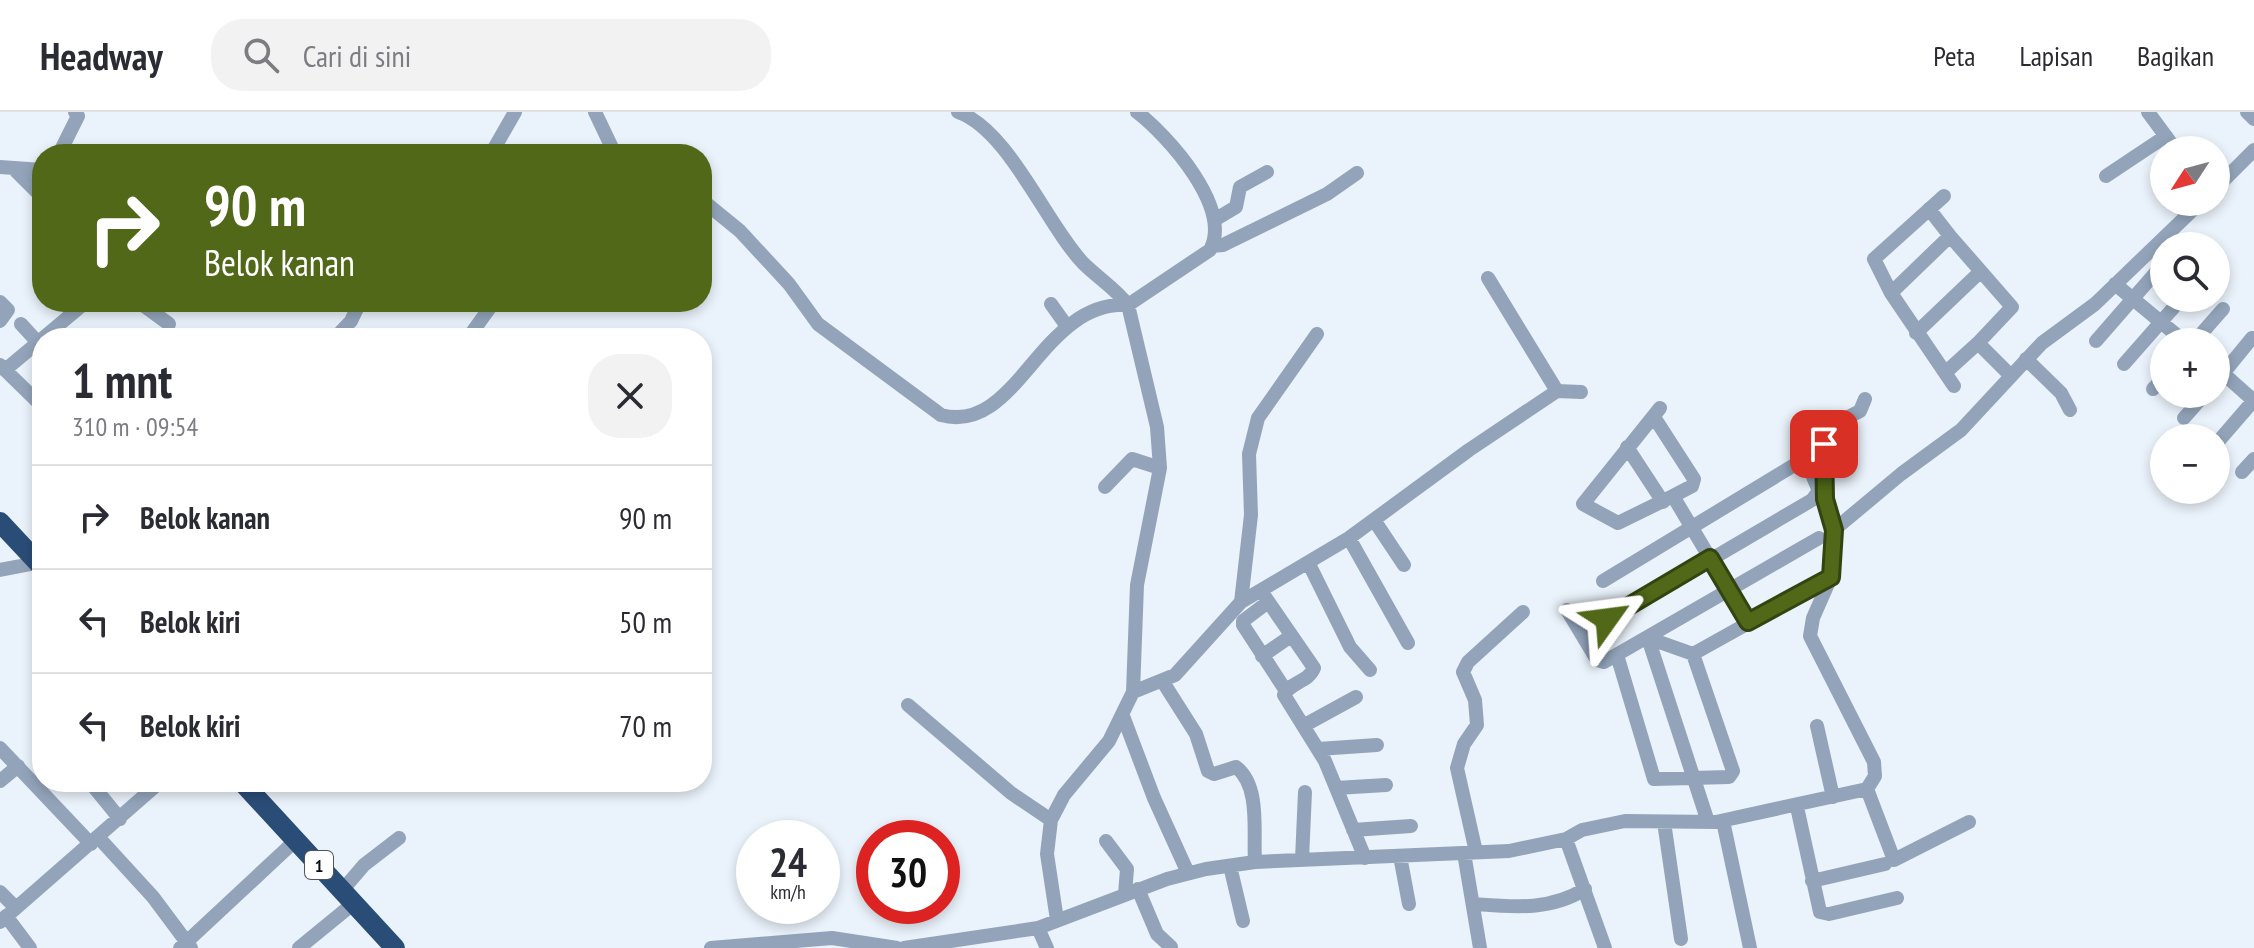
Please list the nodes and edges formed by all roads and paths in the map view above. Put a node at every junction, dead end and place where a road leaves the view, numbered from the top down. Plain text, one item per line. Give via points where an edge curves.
1 (75, 112) edge
2 (515, 112) edge
3 (595, 112) edge
4 (958, 112) edge
5 (1137, 112) edge
6 (2148, 112) edge
7 (2247, 112) edge
8 (2254, 119) edge
9 (2166, 136) edge
10 (65, 144) edge
11 (497, 144) edge
12 (610, 144) edge
13 (2150, 147) edge
14 (2254, 150) edge
15 (0, 167) edge
16 (32, 170) edge
17 (16, 171) junction
18 (1267, 172) dead end
19 (1357, 173) dead end
20 (2230, 173) edge
21 (2106, 176) dead end
22 (32, 187) edge
23 (1944, 196) dead end
24 (712, 208) edge
25 (1929, 209) junction
26 (2186, 216) edge
27 (1216, 219) junction
28 (1950, 236) junction
29 (1212, 246) junction
30 (1980, 272) junction
31 (1488, 278) dead end
32 (2150, 278) edge
33 (2115, 284) junction
34 (1891, 293) junction
35 (2132, 298) junction
36 (0, 302) edge
37 (1051, 304) dead end
38 (1128, 305) junction
39 (75, 312) edge
40 (153, 312) edge
41 (2169, 312) edge
42 (2220, 312) edge
43 (0, 321) edge
44 (2160, 321) junction
45 (21, 324) dead end
46 (169, 324) dead end
47 (1066, 325) junction
48 (58, 328) edge
49 (2168, 328) edge
50 (2206, 328) edge
51 (1916, 333) junction
52 (1317, 334) dead end
53 (32, 336) edge
54 (2252, 338) edge
55 (2096, 341) dead end
56 (1978, 343) junction
57 (32, 349) edge
58 (2026, 359) junction
59 (2230, 362) edge
60 (2124, 364) dead end
61 (3, 368) edge
62 (1946, 372) junction
63 (2011, 376) junction
64 (2230, 382) edge
65 (1954, 386) dead end
66 (1557, 391) junction
67 (1581, 392) dead end
68 (32, 396) edge
69 (1865, 399) dead end
70 (2254, 401) edge
71 (2193, 408) edge
72 (2070, 410) dead end
73 (2184, 418) dead end
74 (2230, 428) edge
75 (1627, 447) junction
76 (2254, 459) edge
77 (1160, 468) junction
78 (2242, 472) dead end
79 (1105, 487) dead end
80 (1668, 499) junction
81 (1374, 520) junction
82 (0, 522) edge
83 (1692, 528) junction
84 (1834, 530) junction
85 (8, 537) edge
86 (1349, 538) junction
87 (1819, 538) dead end
88 (1710, 558) junction
89 (32, 563) edge
90 (1309, 564) junction
91 (1404, 565) dead end
92 (32, 569) edge
93 (0, 570) edge
94 (1831, 577) junction
95 (1603, 581) dead end
96 (1730, 588) junction
97 (1264, 597) junction
98 (1241, 602) junction
99 (1567, 610) dead end
100 (1523, 612) dead end
101 (1748, 622) junction
102 (1582, 635) junction
103 (1291, 636) junction
104 (1648, 638) junction
105 (1408, 643) dead end
106 (1693, 654) junction
107 (1617, 655) junction
108 (1262, 656) junction
109 (1370, 670) dead end
110 (1163, 682) junction
111 (1286, 691) junction
112 (1133, 692) junction
113 (1359, 701) dead end
114 (908, 705) dead end
115 (1123, 716) junction
116 (1303, 726) junction
117 (1817, 726) dead end
118 (1377, 745) dead end
119 (0, 748) edge
120 (1318, 749) junction
121 (18, 766) junction
122 (1693, 778) junction
123 (32, 780) edge
124 (0, 781) edge
125 (1386, 785) dead end
126 (1336, 788) junction
127 (1867, 789) junction
128 (45, 792) edge
129 (98, 792) edge
130 (149, 792) edge
131 (251, 792) edge
132 (259, 792) edge
133 (1305, 792) dead end
134 (1833, 797) junction
135 (1797, 807) junction
136 (120, 819) junction
137 (1051, 820) junction
138 (1664, 822) junction
139 (1715, 822) junction
140 (1969, 822) dead end
141 (1411, 826) dead end
142 (1353, 830) junction
143 (399, 838) dead end
144 (1566, 839) junction
145 (296, 840) junction
146 (95, 841) junction
147 (1106, 841) dead end
148 (1470, 852) junction
149 (1400, 856) junction
150 (1365, 858) junction
151 (1302, 859) junction
152 (1255, 862) junction
153 (1885, 864) dead end
154 (1230, 866) junction
155 (1188, 873) junction
156 (1812, 881) junction
157 (1585, 889) junction
158 (1131, 891) junction
159 (0, 892) edge
160 (350, 894) junction
161 (1897, 898) dead end
162 (1409, 904) dead end
163 (1474, 904) junction
164 (7, 915) edge
165 (1057, 920) junction
166 (1243, 921) dead end
167 (1038, 928) junction
168 (1681, 939) dead end
169 (801, 944) edge
170 (186, 946) edge
171 (1171, 947) edge
172 (30, 948) edge
173 (299, 948) edge
174 (395, 948) edge
175 (401, 948) edge
176 (711, 948) edge
177 (897, 948) edge
178 (904, 948) edge
179 (1047, 948) edge
180 (1480, 948) edge
181 (1605, 948) edge
182 (1750, 948) edge

1 - 10 street via 74,129
2 - 11 street
3 - 12 street
4 - 38 street via 990,136 1074,251
5 - 27 street via 1171,143
6 - 9 street
7 - 8 street
13 - 21 street
14 - 20 street
15 - 17 street
16 - 17 street
17 - 22 street
18 - 27 street via 1240,187 1236,207
19 - 29 street via 1288,215
23 - 25 street
24 - 47 street via 789,284 818,324 941,415 958,420 982,412 1018,381
25 - 28 street
25 - 34 street via 1874,259
26 - 33 street
27 - 29 street
28 - 30 street
28 - 34 street
29 - 38 street
30 - 51 street
30 - 56 street via 2012,307
31 - 66 street
32 - 35 street
33 - 35 street
33 - 58 street
34 - 51 street
35 - 44 street
35 - 55 street
36 - 43 street via 8,310
37 - 47 street
38 - 47 street via 1092,310
38 - 77 street via 1157,427
39 - 48 street
40 - 46 street
41 - 44 street
42 - 50 street
44 - 49 street
44 - 60 street
45 - 53 street
51 - 62 street
52 - 98 street via 1258,418 1249,454 1251,515
54 - 59 street
56 - 62 street
56 - 63 street
57 - 61 street
58 - 63 street
58 - 72 street via 2061,393
61 - 68 street
62 - 65 street
63 - 84 street via 1961,430
64 - 70 street
66 - 67 street
66 - 81 street
69 - 84 street via 1860,411 1831,426 1824,444 1825,499
70 - 74 street
71 - 73 street
75 - 80 street
75 - 80 street via 1657,412 1694,479 1692,486
75 - 80 street via 1584,505 1618,523
76 - 78 street
77 - 79 street via 1132,459
77 - 112 street via 1137,585
80 - 83 street
81 - 86 street
81 - 91 street
82 - 85 highway
83 - 88 street
83 - 88 street via 1801,461 1811,464 1819,488 1816,497
83 - 95 street
84 - 94 street
85 - 89 highway
86 - 90 street
86 - 105 street
87 - 96 street
88 - 96 street
88 - 102 street
90 - 97 street
90 - 109 street via 1350,647
92 - 93 street
94 - 101 street
94 - 127 street via 1810,636 1874,762 1875,776
96 - 101 street
96 - 104 street
97 - 98 street
97 - 103 street
97 - 108 street via 1243,621
98 - 110 street
99 - 102 street
100 - 148 street via 1463,672 1475,700 1477,725 1457,768
101 - 106 street
102 - 107 street via 1599,662
103 - 108 street
103 - 111 street via 1314,668
104 - 106 street
104 - 107 street
104 - 122 street
106 - 122 street via 1733,773 1727,778
107 - 122 street via 1654,779
108 - 111 street
110 - 112 street
110 - 152 street via 1196,734 1208,771 1236,767 1247,779
111 - 116 street
112 - 115 street
113 - 116 street via 1332,708
114 - 137 street via 1011,793
115 - 137 street
115 - 155 street
116 - 120 street
117 - 134 street
118 - 120 street
119 - 121 street
120 - 126 street
121 - 123 street
121 - 124 street
122 - 139 street
125 - 126 street
126 - 142 street
127 - 134 street
127 - 140 street via 1894,860
128 - 146 street
129 - 136 street
130 - 136 street
131 - 145 highway, 1
132 - 160 highway, 1
133 - 151 street
134 - 135 street
135 - 139 street
135 - 156 street
136 - 146 street
137 - 165 street via 1047,854
138 - 139 street
138 - 144 street via 1625,821
138 - 168 street
139 - 182 street
141 - 142 street
142 - 150 street
143 - 160 street via 364,865
144 - 148 street via 1509,851
144 - 157 street
145 - 160 highway, 1
145 - 170 street
146 - 164 street
146 - 170 street via 153,897
147 - 158 street via 1127,869
148 - 149 street
148 - 163 street
149 - 150 street
149 - 162 street
150 - 151 street
151 - 152 street
152 - 154 street
153 - 156 street
154 - 155 street
154 - 166 street
155 - 158 street
156 - 161 street via 1817,907 1824,914
157 - 163 street via 1555,904
157 - 181 street
158 - 165 street
158 - 171 street
159 - 164 street
160 - 173 street
160 - 174 highway, 1
160 - 175 highway, 1
163 - 180 street
164 - 172 street
165 - 167 street
167 - 178 street
167 - 179 street
169 - 176 street
169 - 177 street via 857,939

